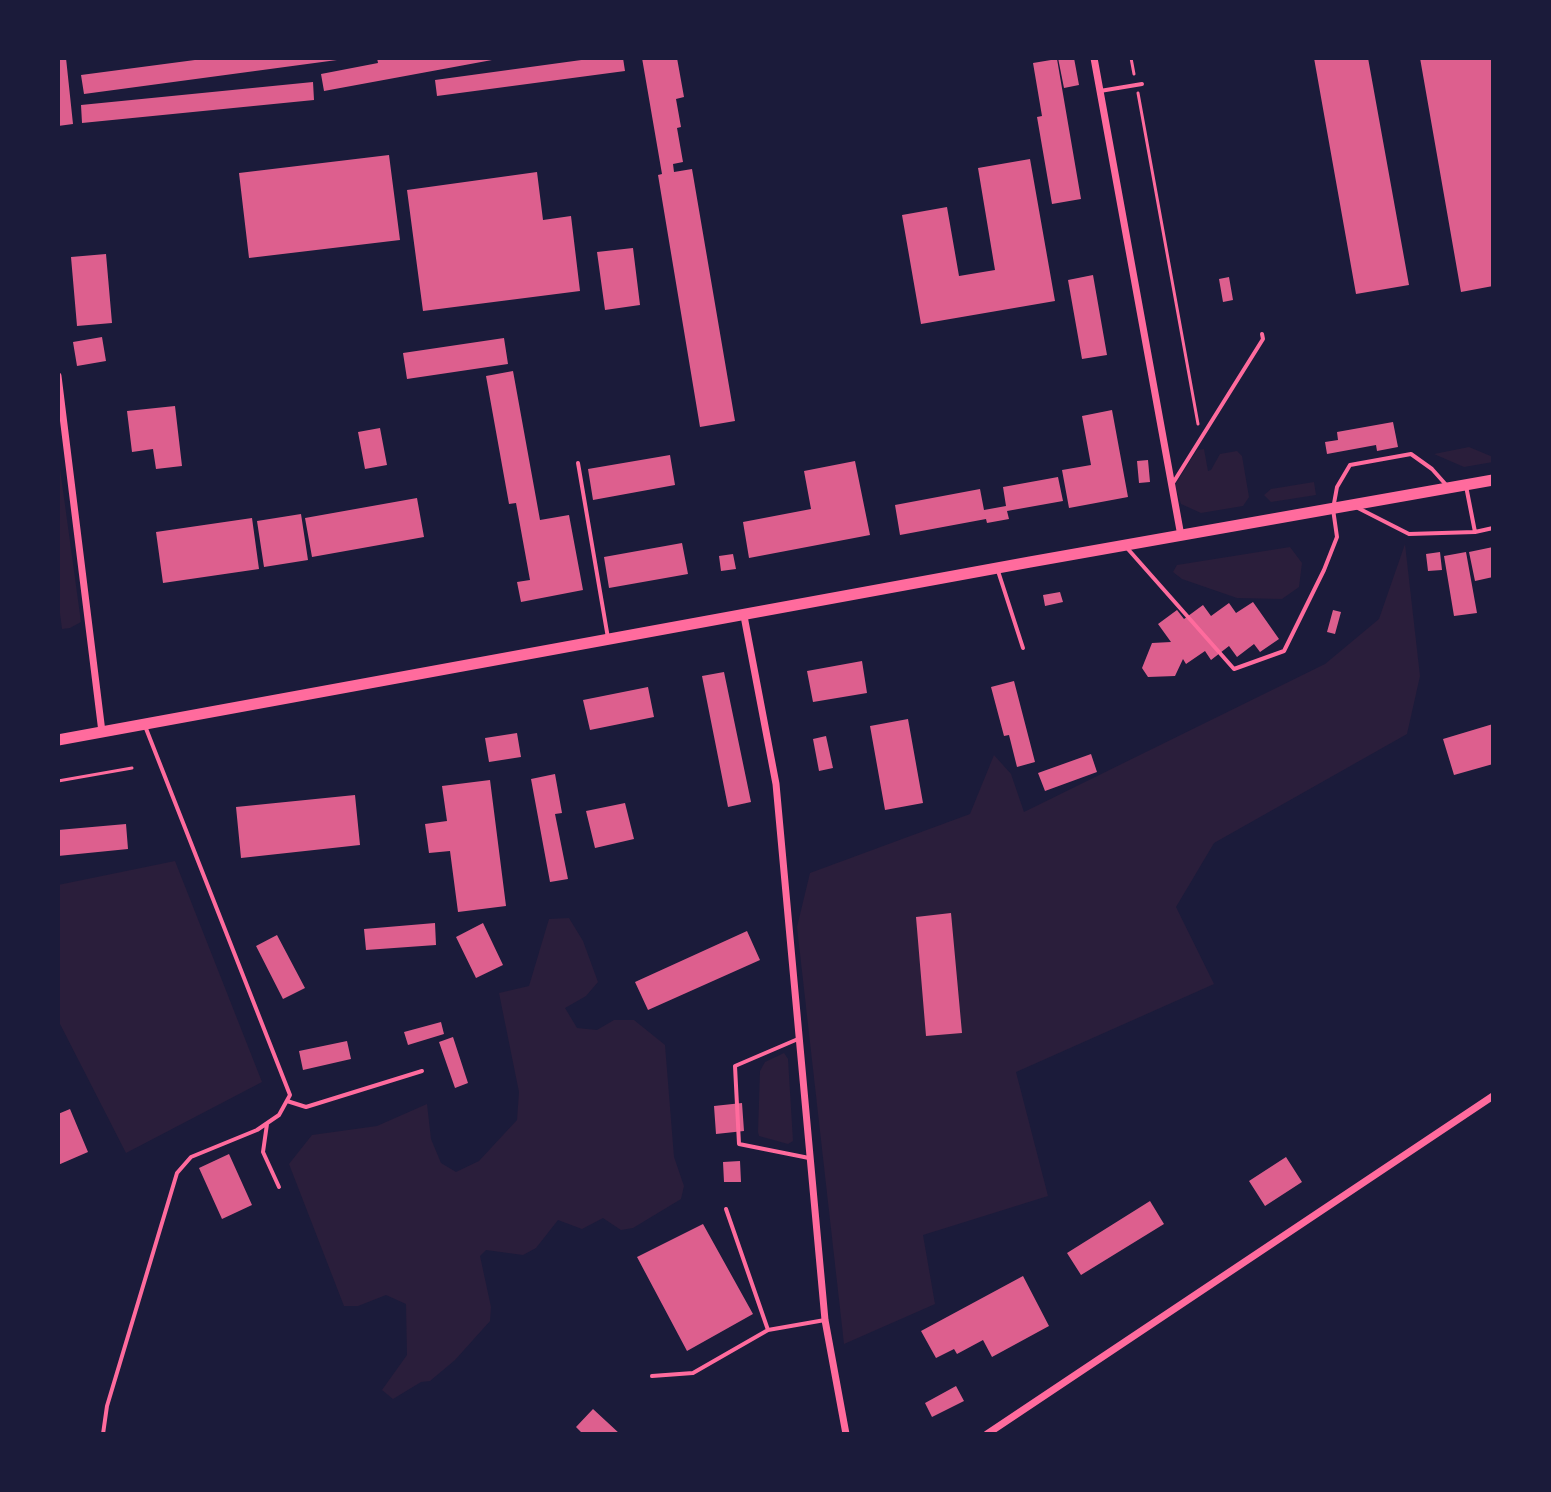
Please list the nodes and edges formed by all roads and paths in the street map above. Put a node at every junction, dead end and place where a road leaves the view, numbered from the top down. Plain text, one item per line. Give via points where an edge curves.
1 (1094, 58) edge
2 (1131, 58) edge
3 (1139, 84) junction
4 (1100, 91) junction
5 (1262, 334) dead end
6 (58, 376) edge
7 (1200, 438) junction
8 (578, 463) dead end
9 (1493, 480) edge
10 (1172, 485) junction
11 (1466, 485) junction
12 (1450, 489) junction
13 (1354, 506) junction
14 (1333, 509) junction
15 (1493, 528) edge
16 (1475, 532) junction
17 (1181, 536) junction
18 (1125, 546) junction
19 (998, 569) junction
20 (744, 616) junction
21 (609, 640) junction
22 (1023, 648) dead end
23 (144, 724) junction
24 (102, 732) junction
25 (58, 740) edge
26 (132, 768) dead end
27 (58, 781) edge
28 (798, 1039) junction
29 (422, 1071) dead end
30 (1493, 1096) edge
31 (287, 1101) junction
32 (267, 1124) junction
33 (811, 1158) junction
34 (279, 1187) dead end
35 (726, 1209) dead end
36 (825, 1320) junction
37 (768, 1330) junction
38 (652, 1376) dead end
39 (103, 1434) edge
40 (846, 1434) edge
41 (987, 1434) edge

1 - 4 street
2 - 3 path
3 - 4 lane
3 - 7 path
4 - 10 street
5 - 7 lane
6 - 24 street
7 - 10 lane
8 - 21 lane
9 - 11 main road
10 - 17 street
11 - 12 main road
11 - 16 lane
12 - 13 main road
12 - 14 lane via 1411,454 1350,465 1337,487
13 - 14 main road
13 - 16 lane via 1409,534
14 - 17 main road
14 - 18 lane via 1337,537 1284,651 1234,669
15 - 16 lane
17 - 18 main road
18 - 19 main road
19 - 20 main road
19 - 22 lane
20 - 21 main road
20 - 28 street via 776,784
21 - 23 main road
23 - 24 main road
23 - 31 lane via 290,1095
24 - 25 main road
26 - 27 path
28 - 33 street
28 - 33 lane via 735,1066 739,1144
29 - 31 lane via 306,1107
30 - 41 street
31 - 32 lane
32 - 34 lane via 263,1152
32 - 39 lane via 191,1157 177,1173
33 - 36 street
35 - 37 lane
36 - 37 lane
36 - 40 street
37 - 38 lane via 693,1373

